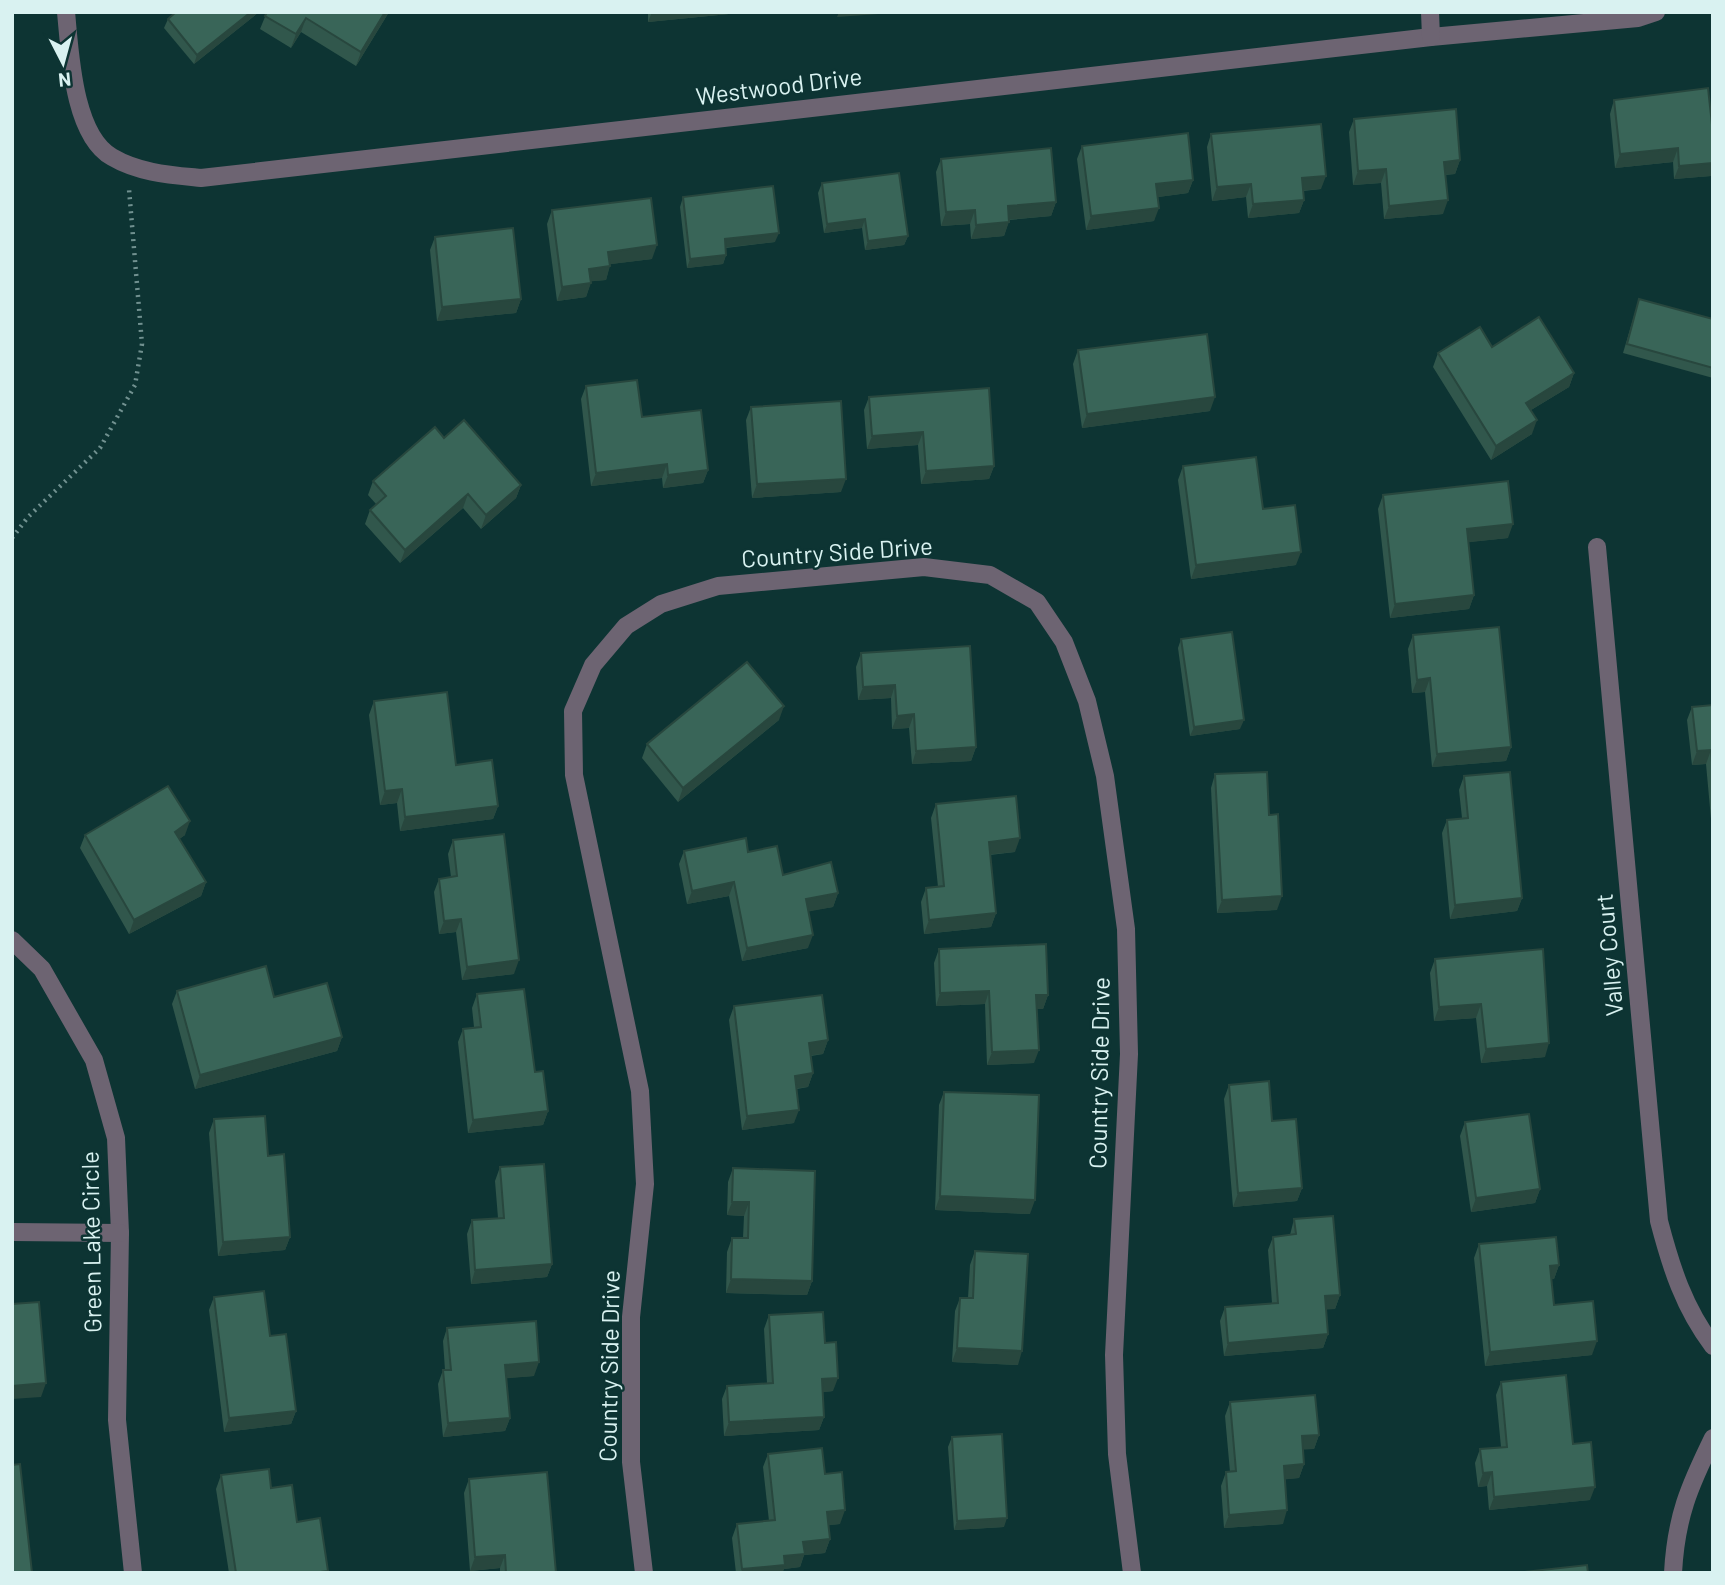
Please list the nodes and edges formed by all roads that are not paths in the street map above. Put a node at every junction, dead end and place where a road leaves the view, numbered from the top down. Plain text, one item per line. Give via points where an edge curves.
1 (66, 12) edge
2 (1430, 12) edge
3 (1657, 12) edge
4 (1431, 37) junction
5 (1597, 547) dead end
6 (12, 940) edge
7 (12, 1232) edge
8 (120, 1233) junction
9 (1713, 1346) edge
10 (1713, 1438) edge
11 (133, 1573) edge
12 (644, 1573) edge
13 (1132, 1573) edge
14 (1673, 1573) edge

1 - 4 street, Westwood Drive via 74,86 87,128 110,156 158,174 201,178
2 - 4 street
3 - 4 street, Westwood Drive via 1638,18
5 - 9 street, Valley Court via 1659,1221 1673,1274 1695,1323
6 - 8 street, Green Lake Circle via 42,969 94,1060 116,1138
7 - 8 street
8 - 11 street, Green Lake Circle via 117,1420
10 - 14 street via 1675,1532
12 - 13 street, Country Side Drive via 631,1462 631,1317 645,1184 640,1091 574,775 573,711 593,665 626,626 662,604 718,586 925,567 990,575 1037,602 1064,642 1087,701 1105,776 1126,929 1129,1054 1114,1355 1118,1454

